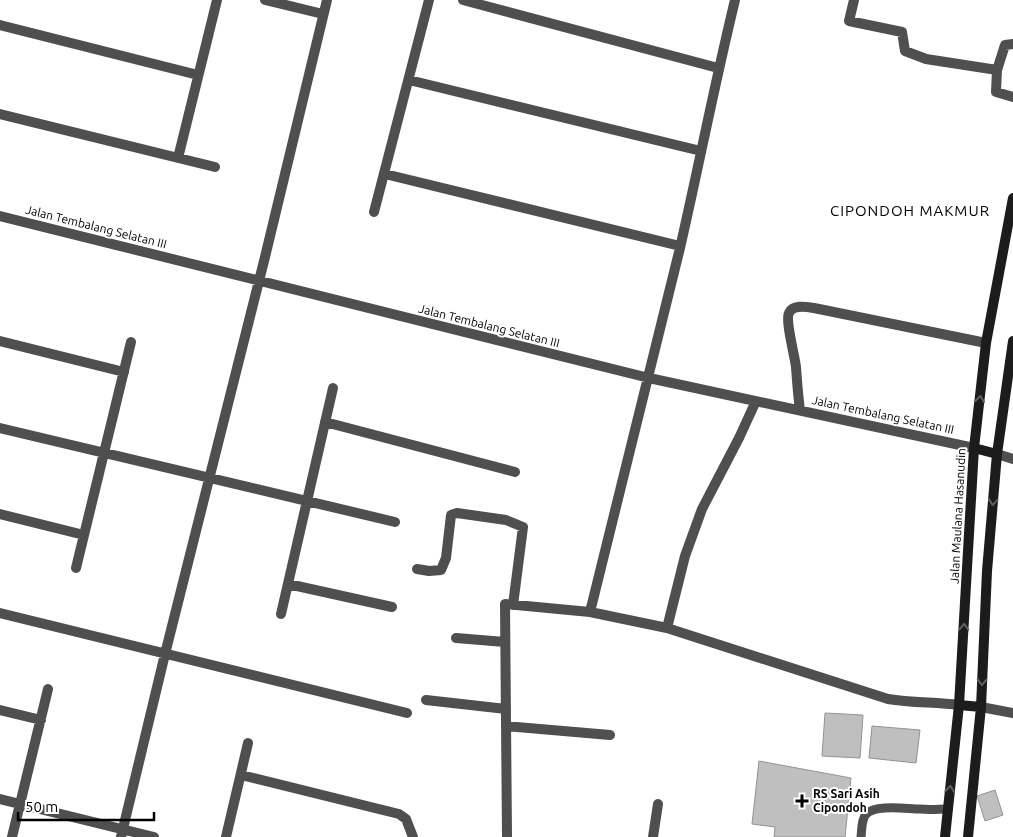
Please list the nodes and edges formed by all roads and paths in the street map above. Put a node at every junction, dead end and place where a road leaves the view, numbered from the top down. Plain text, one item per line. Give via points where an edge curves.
1 (217, 0) edge
2 (265, 0) edge
3 (327, 0) edge
4 (429, 0) edge
5 (463, 0) edge
6 (735, 0) edge
7 (854, 0) edge
8 (323, 14) junction
9 (0, 25) edge
10 (1013, 44) edge
11 (718, 68) junction
12 (997, 70) junction
13 (198, 76) junction
14 (409, 80) junction
15 (1013, 97) edge
16 (0, 114) edge
17 (701, 151) junction
18 (178, 158) junction
19 (215, 167) dead end
20 (385, 174) junction
21 (1013, 198) edge
22 (374, 212) dead end
23 (0, 216) edge
24 (680, 246) junction
25 (259, 281) junction
26 (0, 341) edge
27 (1013, 341) edge
28 (131, 342) dead end
29 (986, 343) junction
30 (124, 372) junction
31 (649, 378) junction
32 (332, 388) dead end
33 (756, 401) junction
34 (800, 410) junction
35 (325, 422) junction
36 (0, 428) edge
37 (974, 448) junction
38 (104, 453) junction
39 (997, 454) junction
40 (1013, 459) edge
41 (516, 472) dead end
42 (209, 477) junction
43 (307, 500) junction
44 (0, 514) edge
45 (395, 522) dead end
46 (84, 535) junction
47 (76, 568) dead end
48 (417, 570) dead end
49 (288, 584) junction
50 (513, 605) junction
51 (392, 607) dead end
52 (590, 612) junction
53 (0, 613) edge
54 (281, 614) dead end
55 (667, 628) junction
56 (456, 638) dead end
57 (505, 642) junction
58 (165, 654) junction
59 (48, 689) dead end
60 (426, 700) dead end
61 (956, 705) junction
62 (981, 707) junction
63 (506, 709) junction
64 (0, 710) edge
65 (407, 713) dead end
66 (1013, 713) edge
67 (41, 720) junction
68 (506, 726) junction
69 (610, 735) dead end
70 (248, 743) dead end
71 (241, 774) junction
72 (0, 799) edge
73 (20, 804) junction
74 (658, 804) dead end
75 (948, 809) junction
76 (122, 833) edge
77 (12, 837) edge
78 (154, 837) edge
79 (226, 837) edge
80 (413, 837) edge
81 (507, 837) edge
82 (653, 837) edge
83 (861, 837) edge
84 (945, 837) edge
85 (968, 837) edge

1 - 13 street
2 - 8 street
3 - 8 street
4 - 14 street
5 - 11 street
6 - 11 street
7 - 12 street via 848,21 902,32 905,51 926,59
8 - 25 street
9 - 13 street
10 - 12 street via 1005,44
11 - 17 street
12 - 15 street via 996,92
13 - 18 street
14 - 17 street
14 - 20 street
16 - 18 street
17 - 24 street
18 - 19 street
20 - 22 street
20 - 24 street
21 - 29 street, Jalan Maulana Hasanudin
23 - 25 street, Jalan Tembalang Selatan III
24 - 31 street
25 - 31 street, Jalan Tembalang Selatan III
25 - 42 street
26 - 30 street
27 - 39 street
28 - 30 street
29 - 34 street via 814,308 794,308 788,315
37 -> 29 street, Jalan Maulana Hasanudin
30 - 38 street
31 - 33 street, Jalan Tembalang Selatan III
31 - 52 street
32 - 35 street
33 - 34 street, Jalan Tembalang Selatan III
33 - 55 street via 702,509 685,556
34 - 37 street, Jalan Tembalang Selatan III
35 - 41 street
35 - 43 street
36 - 38 street
37 - 39 street
61 -> 37 street, Jalan Maulana Hasanudin
38 - 42 street
38 - 46 street
39 - 40 street
39 -> 62 street via 987,571
42 - 43 street
42 - 58 street
43 - 45 street
43 - 49 street
44 - 46 street
46 - 47 street
48 - 50 street via 440,570 446,558 451,515 457,513 506,520 523,527
49 - 51 street
49 - 54 street
50 - 52 street
50 - 57 street via 505,604
52 - 55 street
53 - 58 street
55 - 61 street via 888,699
56 - 57 street
57 - 63 street
58 - 65 street
58 - 76 street
59 - 67 street
60 - 63 street
61 - 62 street
75 -> 61 street, Jalan Maulana Hasanudin
62 - 66 street
62 - 85 street
63 - 68 street
64 - 67 street
67 - 73 street
68 - 69 street
68 - 81 street
70 - 71 street
71 - 79 street
71 - 80 street via 399,814 406,819
72 - 73 street
73 - 76 street
73 - 77 street
74 - 82 street
75 - 83 lane via 876,809 862,822
75 - 84 street, Jalan Maulana Hasanudin
76 - 78 street

